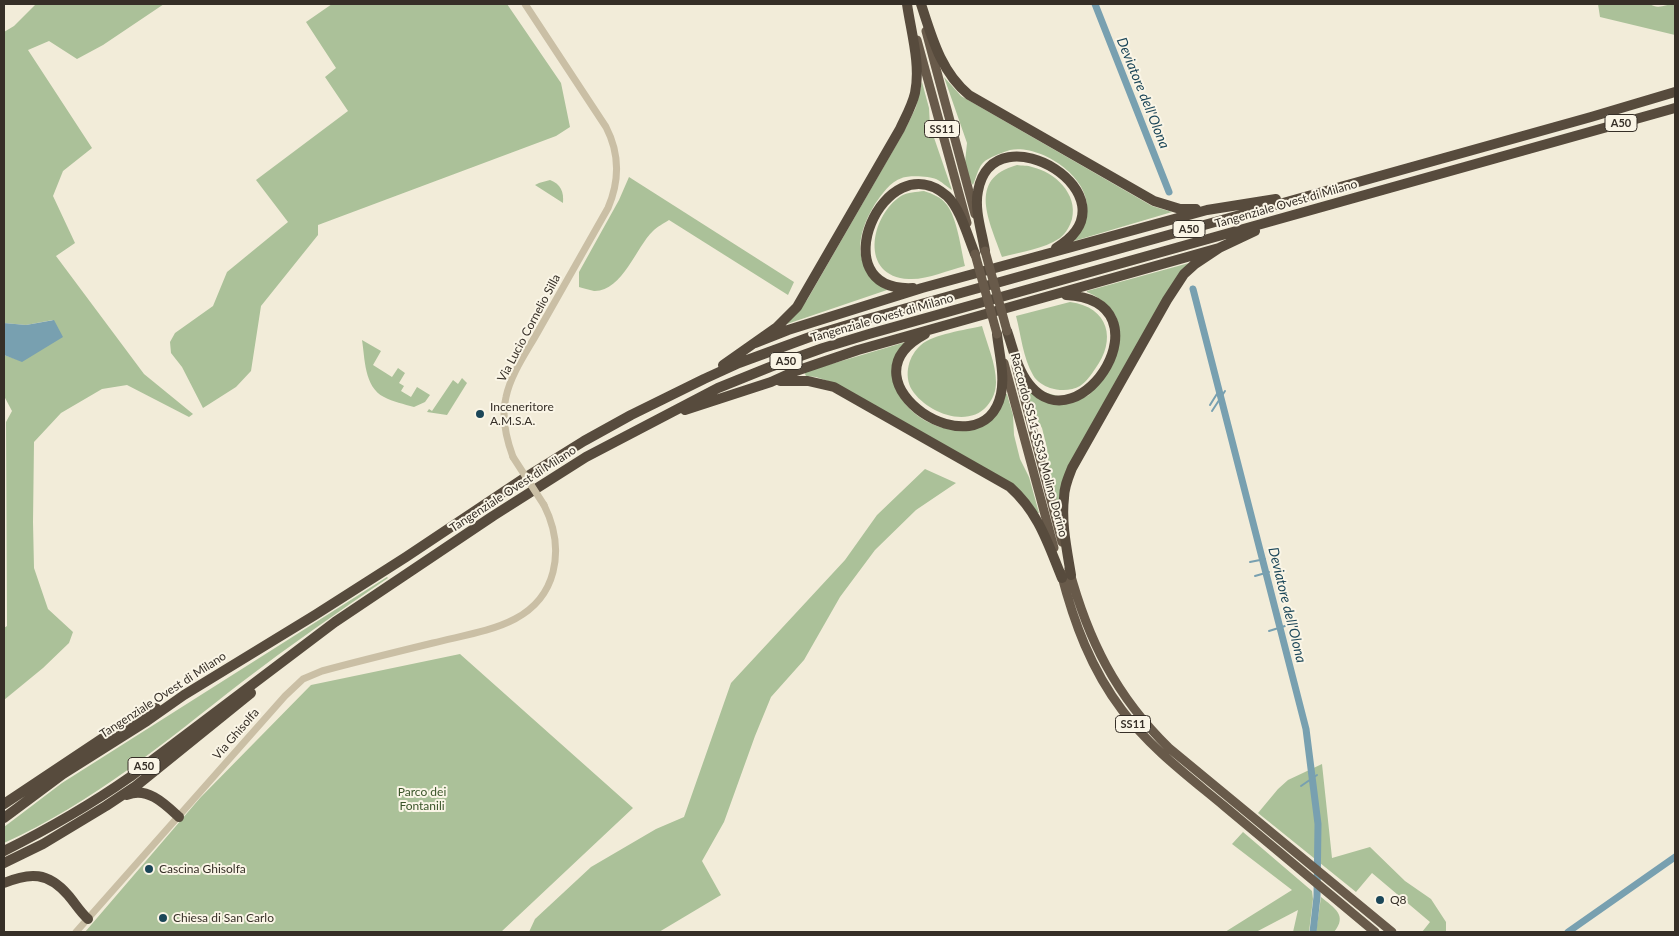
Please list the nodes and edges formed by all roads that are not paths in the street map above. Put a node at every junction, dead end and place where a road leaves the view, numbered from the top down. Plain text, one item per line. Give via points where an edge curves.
1 (525, 4) edge
2 (907, 4) edge
3 (920, 4) edge
4 (1675, 92) edge
5 (1675, 108) edge
6 (1319, 192) junction
7 (1207, 210) junction
8 (1280, 219) junction
9 (1220, 248) junction
10 (980, 252) junction
11 (1047, 254) junction
12 (922, 288) junction
13 (1058, 294) junction
14 (934, 330) junction
15 (1002, 332) junction
16 (755, 343) junction
17 (704, 379) junction
18 (771, 382) junction
19 (653, 421) junction
20 (1066, 577) junction
21 (466, 634) joint
22 (276, 667) junction
23 (184, 695) junction
24 (5, 803) edge
25 (106, 806) junction
26 (178, 817) junction
27 (4, 818) edge
28 (4, 851) edge
29 (4, 863) edge
30 (4, 883) edge
31 (88, 919) junction
32 (76, 932) edge
33 (1375, 932) edge
34 (1392, 932) edge

1 - 21 street, Via Lucio Cornelio Silla, bridge via 606,127 615,148 616,184 608,208 525,354 506,396 504,423 509,447 544,505 555,534 555,565 547,591 539,602 517,618 488,630
2 - 10 highway, Raccordo SS11-SS33 Molino Dorino / SS11
2 - 16 highway via 916,71 915,93 910,108 807,292 787,318
3 - 7 highway via 942,62 951,77 969,95 1154,201 1180,209
3 - 10 highway, Raccordo SS11-SS33 Molino Dorino / SS11
4 - 6 highway, Tangenziale Ovest di Milano / A50
5 - 8 highway, Tangenziale Ovest di Milano / A50
6 - 7 highway
6 - 17 highway, Tangenziale Ovest di Milano / A50 via 855,323 767,352
7 - 11 highway
8 - 9 highway
8 - 19 highway, Tangenziale Ovest di Milano / A50 via 823,348 718,388
9 - 13 highway
9 - 20 highway via 1190,269 1175,286 1072,468 1063,498
10 - 11 highway via 978,189 987,170 995,163 1017,156 1029,157 1054,168 1075,186 1081,200 1082,215 1076,231 1063,245
10 - 12 highway via 948,197 934,188 918,184 896,191 872,218 865,238 866,260 871,270 886,284 905,289
10 - 15 highway, Raccordo SS11-SS33 Molino Dorino / SS11, bridge
11 - 12 highway
12 - 16 highway
13 - 14 highway
13 - 15 highway via 1077,295 1098,302 1106,309 1114,325 1115,344 1110,360 1086,391 1067,400 1054,399 1036,391 1023,374
14 - 15 highway via 915,340 902,354 898,381 906,398 925,416 960,427 978,424 998,404 1002,385
14 - 18 highway via 849,352
15 - 20 highway, Raccordo SS11-SS33 Molino Dorino / SS11
16 - 17 highway
17 - 23 highway, Tangenziale Ovest di Milano / A50 via 576,446 315,615
18 - 19 highway
18 - 20 highway via 808,381 834,387 1010,487 1029,506
19 - 22 highway, Tangenziale Ovest di Milano / A50 via 586,457 501,510 336,622
20 - 33 highway, Raccordo SS11-SS33 Molino Dorino / SS11 via 1076,625 1098,674 1122,711 1156,749
20 - 34 highway, Raccordo SS11-SS33 Molino Dorino / SS11 via 1098,653 1130,704 1150,728 1169,748
21 - 26 street, Via Ghisolfa via 322,671 303,679
22 - 25 highway via 219,720
22 - 28 highway, Tangenziale Ovest di Milano / A50 via 104,795
23 - 24 highway via 131,720
23 - 27 highway, Tangenziale Ovest di Milano / A50
25 - 26 highway via 133,793 143,793 161,801
25 - 29 highway
26 - 31 street, Via Ghisolfa
30 - 31 highway via 31,875 47,878 61,887
31 - 32 street, Via Ghisolfa

